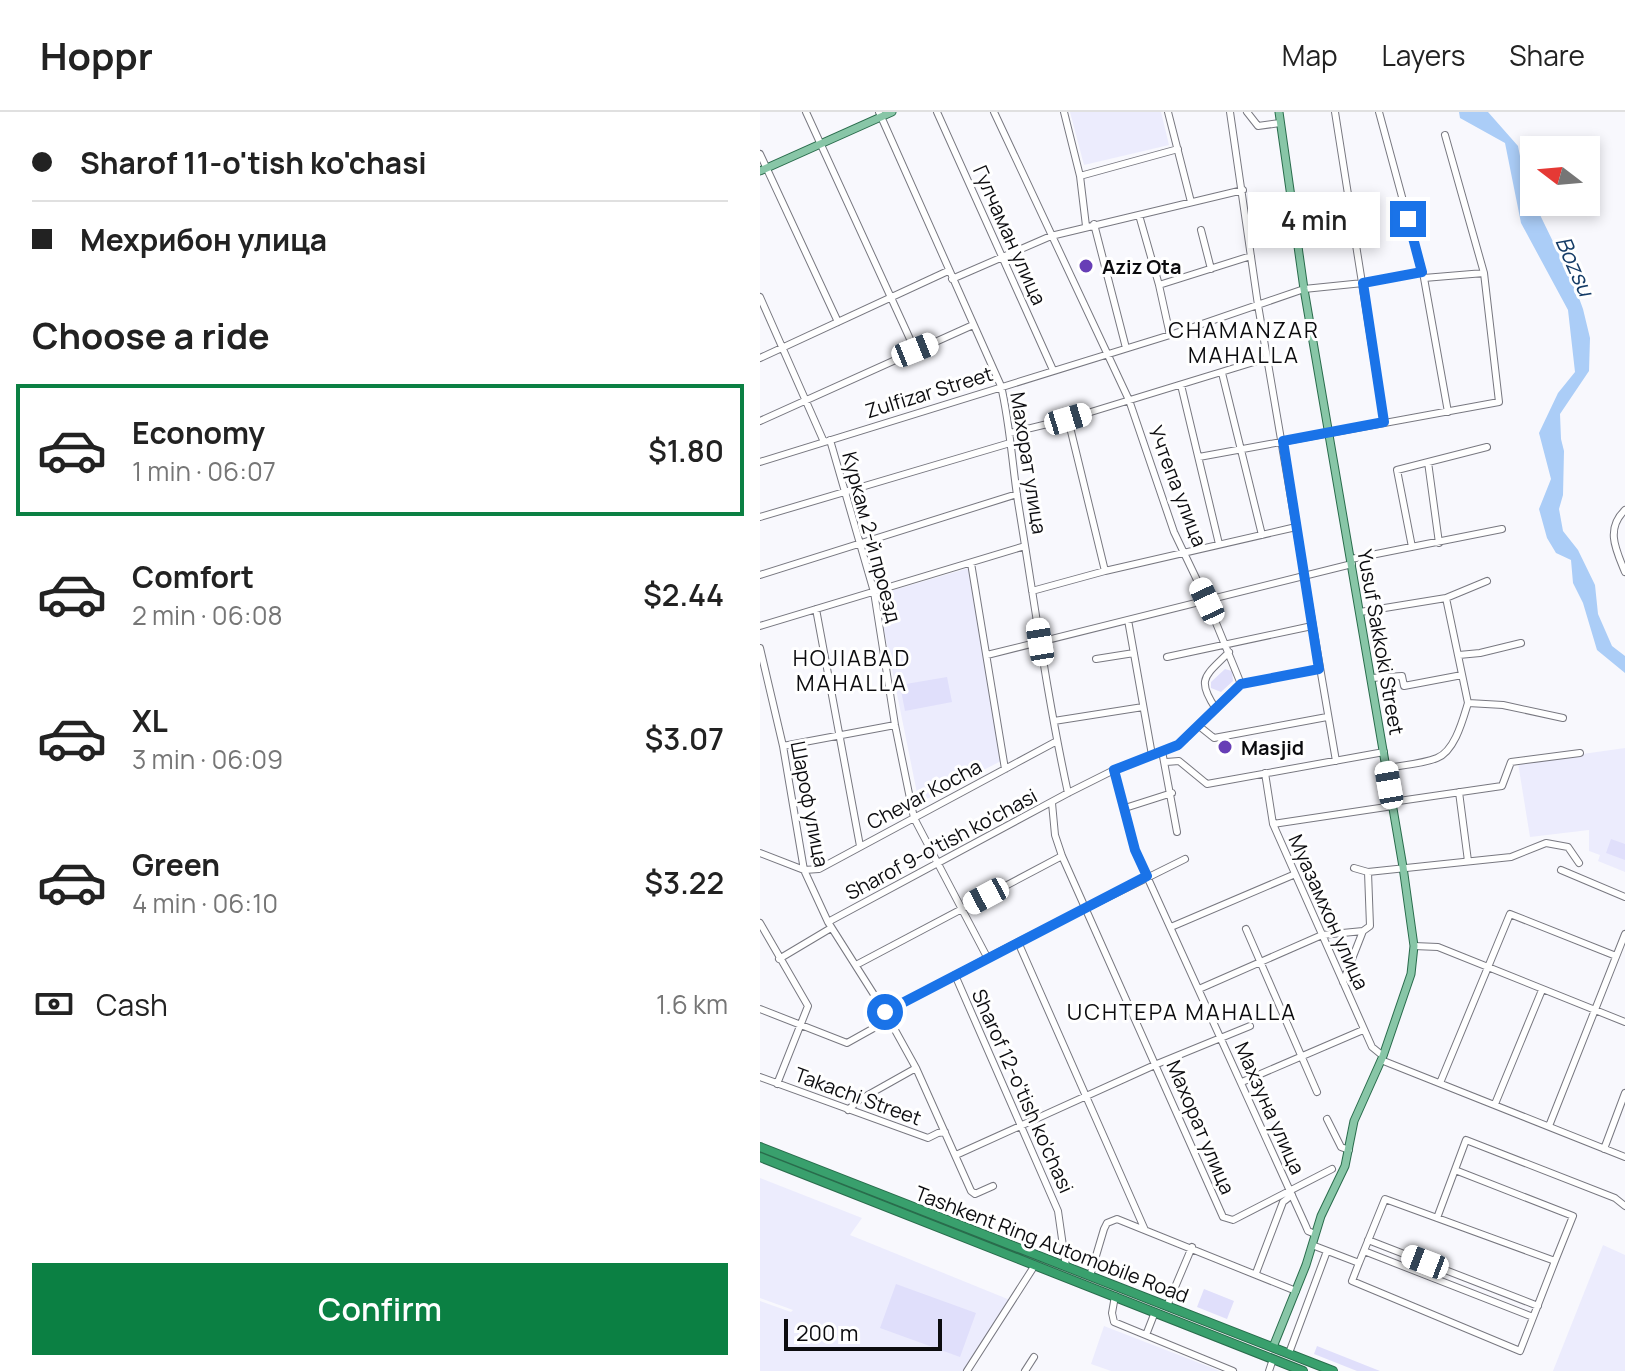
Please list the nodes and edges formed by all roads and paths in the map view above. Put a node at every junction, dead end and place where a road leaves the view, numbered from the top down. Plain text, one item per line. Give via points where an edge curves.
1 (806, 112) edge
2 (892, 112) edge
3 (937, 112) edge
4 (994, 112) edge
5 (1064, 112) edge
6 (1168, 112) edge
7 (1230, 112) edge
8 (1247, 112) edge
9 (1279, 112) edge
10 (1335, 112) edge
11 (1379, 112) edge
12 (880, 115) edge
13 (1280, 123) junction
14 (1445, 135) dead end
15 (821, 143) junction
16 (1178, 149) junction
17 (760, 154) edge
18 (763, 169) edge
19 (1080, 176) junction
20 (1243, 190) junction
21 (1191, 202) junction
22 (1139, 215) junction
23 (1090, 225) junction
24 (1201, 230) dead end
25 (1051, 236) junction
26 (1251, 256) junction
27 (1002, 257) junction
28 (1211, 269) junction
29 (948, 271) junction
30 (1484, 273) junction
31 (1423, 275) junction
32 (952, 279) junction
33 (1363, 283) junction
34 (1159, 285) junction
35 (1304, 289) junction
36 (760, 297) edge
37 (890, 298) junction
38 (1258, 305) junction
39 (838, 322) junction
40 (973, 325) junction
41 (1170, 335) junction
42 (783, 347) junction
43 (1126, 348) junction
44 (915, 350) junction
45 (1108, 354) junction
46 (760, 358) edge
47 (1267, 358) junction
48 (1053, 370) junction
49 (1222, 373) junction
50 (1181, 385) junction
51 (1001, 386) junction
52 (806, 399) junction
53 (1129, 400) junction
54 (1448, 412) junction
55 (1068, 419) junction
56 (760, 421) edge
57 (1384, 422) junction
58 (1329, 432) junction
59 (1010, 433) junction
60 (827, 441) junction
61 (1283, 441) junction
62 (1010, 443) junction
63 (1487, 447) dead end
64 (1240, 450) junction
65 (1199, 457) junction
66 (760, 462) edge
67 (1428, 462) junction
68 (845, 492) junction
69 (1017, 494) junction
70 (1625, 510) edge
71 (760, 517) edge
72 (1296, 527) junction
73 (1502, 529) dead end
74 (1262, 535) junction
75 (1439, 543) junction
76 (859, 544) junction
77 (1219, 544) junction
78 (1025, 546) junction
79 (1412, 547) junction
80 (1185, 553) junction
81 (1351, 562) junction
82 (971, 563) junction
83 (1105, 571) junction
84 (1625, 572) edge
85 (760, 575) edge
86 (1304, 575) junction
87 (1487, 581) dead end
88 (1032, 591) junction
89 (874, 592) junction
90 (1446, 598) junction
91 (1207, 601) junction
92 (816, 609) junction
93 (1360, 612) junction
94 (1128, 620) junction
95 (760, 626) edge
96 (1312, 626) junction
97 (1040, 642) junction
98 (1521, 643) dead end
99 (760, 648) edge
100 (1227, 648) junction
101 (1134, 653) junction
102 (987, 655) junction
103 (1459, 655) junction
104 (1167, 657) dead end
105 (1096, 659) dead end
106 (1319, 669) junction
107 (1462, 675) junction
108 (1371, 678) junction
109 (1241, 684) junction
110 (1468, 703) junction
111 (1143, 707) junction
112 (1216, 709) junction
113 (1327, 717) junction
114 (1563, 718) dead end
115 (1054, 721) junction
116 (895, 725) junction
117 (1199, 726) junction
118 (838, 735) junction
119 (1057, 741) junction
120 (783, 746) junction
121 (1162, 751) junction
122 (1384, 752) junction
123 (1580, 753) dead end
124 (1152, 755) junction
125 (1336, 761) junction
126 (1166, 762) junction
127 (1387, 768) junction
128 (1005, 769) junction
129 (1114, 770) junction
130 (1265, 773) junction
131 (1459, 792) junction
132 (1068, 793) junction
133 (1172, 793) junction
134 (1052, 803) junction
135 (1392, 804) junction
136 (1125, 808) junction
137 (914, 818) junction
138 (1273, 824) junction
139 (1177, 832) dead end
140 (860, 846) junction
141 (760, 853) edge
142 (1062, 856) junction
143 (1185, 859) dead end
144 (1468, 861) junction
145 (938, 862) junction
146 (1579, 863) dead end
147 (1403, 867) junction
148 (1354, 868) dead end
149 (804, 870) junction
150 (1561, 870) dead end
151 (1368, 872) junction
152 (1293, 875) junction
153 (1147, 876) junction
154 (1625, 897) edge
155 (1086, 907) junction
156 (961, 910) junction
157 (760, 923) edge
158 (830, 925) junction
159 (1171, 927) junction
160 (1246, 929) dead end
161 (1363, 931) junction
162 (1625, 934) edge
163 (1322, 935) junction
164 (1018, 942) junction
165 (1414, 946) junction
166 (1616, 956) junction
167 (987, 957) junction
168 (779, 959) junction
169 (1260, 961) junction
170 (856, 965) junction
171 (1490, 967) junction
172 (955, 975) junction
173 (1343, 982) junction
174 (1199, 989) junction
175 (1542, 990) junction
176 (760, 1009) edge
177 (1595, 1010) junction
178 (888, 1015) junction
179 (1625, 1022) edge
180 (801, 1025) junction
181 (1250, 1026) dead end
182 (1363, 1030) junction
183 (1220, 1037) junction
184 (1301, 1056) junction
185 (1382, 1058) junction
186 (1157, 1064) junction
187 (916, 1068) junction
188 (760, 1077) edge
189 (1242, 1082) junction
190 (1440, 1083) junction
191 (777, 1084) junction
192 (1317, 1092) dead end
193 (1625, 1093) edge
194 (1086, 1096) junction
195 (1495, 1104) junction
196 (848, 1110) junction
197 (1327, 1119) dead end
198 (1020, 1126) junction
199 (1549, 1126) junction
200 (945, 1132) junction
201 (760, 1147) edge
202 (1604, 1149) junction
203 (1349, 1150) junction
204 (956, 1155) junction
205 (760, 1157) edge
206 (1625, 1157) edge
207 (1332, 1169) dead end
208 (1455, 1170) junction
209 (993, 1186) dead end
210 (1291, 1192) junction
211 (1625, 1206) edge
212 (1437, 1218) junction
213 (1145, 1230) junction
214 (1315, 1234) junction
215 (1368, 1240) junction
216 (1312, 1245) junction
217 (1192, 1247) junction
218 (1004, 1248) junction
219 (1327, 1251) junction
220 (1364, 1251) junction
221 (1555, 1261) junction
222 (1359, 1263) junction
223 (1035, 1265) junction
224 (1066, 1267) junction
225 (1256, 1273) junction
226 (1090, 1276) junction
227 (1296, 1291) junction
228 (1116, 1292) junction
229 (1167, 1306) junction
230 (1538, 1306) junction
231 (1155, 1312) junction
232 (1533, 1317) junction
233 (1146, 1335) junction
234 (1273, 1347) junction
235 (1289, 1353) junction
236 (1034, 1357) dead end
237 (1273, 1359) junction
238 (967, 1371) edge
239 (1025, 1371) edge
240 (1233, 1371) edge
241 (1269, 1371) edge
242 (1303, 1371) edge
243 (1333, 1371) edge

1 - 15 street
2 - 12 main road
3 - 27 street, Гулчаман улица
4 - 25 street, Учтепа улица
5 - 19 street
6 - 16 street
7 - 20 street
8 - 13 street via 1258,126
9 - 13 main road, Yusuf Sakkoki Street
10 - 33 street
11 - 31 street
12 - 15 main road
12 - 29 street, Махорат улица
13 - 35 main road, Yusuf Sakkoki Street
14 - 30 street
15 - 18 main road
15 - 37 street
16 - 19 street
16 - 21 street
17 - 18 street
18 - 39 street
19 - 23 street
20 - 21 street
20 - 26 street
21 - 22 street
22 - 23 street
22 - 34 street
23 - 25 street
23 - 43 street
24 - 28 street
25 - 27 street
25 - 45 street, Учтепа улица
26 - 28 street
26 - 38 street
27 - 32 street
27 - 48 street, Гулчаман улица
28 - 34 street
29 - 32 street, Махорат улица
29 - 37 street
30 - 31 street, Zulfizar Street
30 - 54 street via 1500,401
31 - 33 street, Zulfizar Street
31 - 54 street
32 - 40 street, Махорат улица
33 - 35 street, Zulfizar Street
33 - 57 street
34 - 41 street
35 - 38 street, Zulfizar Street
35 - 58 main road, Yusuf Sakkoki Street
36 - 42 street, Куркам 2-й проезд
37 - 39 street
37 - 44 street
38 - 41 street, Zulfizar Street
38 - 47 street
39 - 42 street
40 - 44 street
40 - 51 street, Махорат улица
41 - 43 street, Zulfizar Street
42 - 46 street
42 - 52 street, Куркам 2-й проезд
43 - 45 street, Zulfizar Street
44 - 52 street
45 - 48 street, Zulfizar Street
45 - 53 street, Учтепа улица
47 - 49 street
47 - 61 street
48 - 51 street, Zulfizar Street
49 - 50 street
49 - 64 street
50 - 53 street
50 - 65 street
51 - 59 street, Махорат улица
51 - 60 street, Zulfizar Street
52 - 56 street
52 - 60 street, Куркам 2-й проезд
53 - 55 street
53 - 80 street, Учтепа улица
54 - 57 street
55 - 59 street
55 - 83 street
57 - 58 street
58 - 61 street
58 - 81 main road, Yusuf Sakkoki Street
59 - 62 street, Махорат улица
60 - 66 street, Zulfizar Street
60 - 68 street, Куркам 2-й проезд
61 - 64 street
61 - 72 street
62 - 68 street
62 - 69 street, Махорат улица
63 - 67 street
64 - 65 street
64 - 74 street
65 - 77 street
67 - 75 street
67 - 79 street via 1397,470
68 - 71 street
68 - 76 street, Куркам 2-й проезд
69 - 76 street
69 - 78 street, Махорат улица
70 - 84 street via 1612,533
72 - 74 street
72 - 86 street
73 - 75 street
74 - 77 street
75 - 79 street
76 - 85 street
76 - 89 street, Куркам 2-й проезд
77 - 80 street
78 - 82 street
78 - 88 street, Махорат улица
79 - 81 street
80 - 83 street
80 - 91 street, Учтепа улица
81 - 86 street
81 - 93 main road, Yusuf Sakkoki Street
82 - 89 street
82 - 102 street
83 - 88 street
86 - 91 street
86 - 96 street
87 - 90 street
88 - 97 street, Махорат улица
89 - 92 street
89 - 116 street, Куркам 2-й проезд
90 - 93 street
90 - 103 street
91 - 94 street
91 - 100 street, Учтепа улица
92 - 95 street
92 - 118 street
93 - 108 main road, Yusuf Sakkoki Street
94 - 97 street
94 - 101 street
96 - 100 street
96 - 106 street
97 - 102 street
97 - 115 street, Махорат улица
98 - 103 street
99 - 120 street, Шароф улица
100 - 104 street
100 - 109 street, Учтепа улица
100 - 112 street via 1204,682
101 - 105 street
101 - 111 street
102 - 128 street
103 - 107 street
106 - 109 street
106 - 113 street
107 - 108 street via 1404,686 1402,676
107 - 110 street
108 - 122 main road, Yusuf Sakkoki Street
109 - 112 street
110 - 114 street
110 - 127 street via 1444,754
111 - 115 street
111 - 124 street
112 - 117 street
113 - 117 street via 1214,738
113 - 125 street
115 - 119 street, Махорат улица
116 - 118 street
116 - 137 street, Куркам 2-й проезд
117 - 121 street
118 - 120 street
118 - 140 street
119 - 128 street, Chevar Kocha
119 - 132 street, Махорат улица
120 - 149 street, Шароф улица
121 - 124 street
121 - 126 street
122 - 125 street
122 - 127 main road, Yusuf Sakkoki Street
123 - 131 street via 1511,762 1502,786
124 - 129 street
125 - 130 street
126 - 130 street via 1179,761 1207,784
126 - 133 street
127 - 135 main road, Yusuf Sakkoki Street
128 - 137 street, Chevar Kocha
129 - 132 street
129 - 136 street, Махзуна улица
130 - 138 street, Муазамхон улица
131 - 135 street
131 - 144 street
132 - 134 street, Sharof 9-o'tish ko'chasi
133 - 136 street
133 - 139 street
134 - 142 street, Махорат улица
134 - 145 street, Sharof 9-o'tish ko'chasi
135 - 138 street
135 - 147 main road, Yusuf Sakkoki Street
136 - 153 street, Махзуна улица
137 - 140 street, Chevar Kocha
137 - 145 street, Куркам 2-й проезд
138 - 152 street, Муазамхон улица
140 - 149 street, Chevar Kocha via 819,869
141 - 149 street
142 - 155 street, Махорат улица
142 - 156 street
143 - 153 street
144 - 146 street via 1511,857 1546,843 1568,847
144 - 147 street
145 - 156 street, Куркам 2-й проезд
145 - 158 street, Sharof 9-o'tish ko'chasi
147 - 151 street
147 - 165 main road, Yusuf Sakkoki Street
148 - 151 street
149 - 158 street, Шароф улица
150 - 154 street
151 - 161 street via 1370,926
152 - 159 street
152 - 163 street, Муазамхон улица
153 - 155 street
153 - 159 street, Махзуна улица
155 - 164 street
155 - 186 street, Махорат улица
156 - 167 street, Куркам 2-й проезд
156 - 170 street
157 - 168 street
158 - 168 street, Sharof 9-o'tish ko'chasi
158 - 170 street, Шароф улица
159 - 174 street, Махзуна улица
160 - 169 street
161 - 163 street
161 - 173 street
162 - 166 street
163 - 169 street
163 - 173 street, Муазамхон улица
164 - 167 street
164 - 194 street
165 - 171 street via 1438,947
165 - 185 main road, Yusuf Sakkoki Street via 1411,974
166 - 171 street via 1510,914
166 - 177 street
167 - 172 street
168 - 180 street via 808,1006
169 - 174 street
169 - 184 street
170 - 178 street, Шароф улица
171 - 175 street
171 - 190 street
172 - 178 street
172 - 198 street, Sharof 12-o'tish ko'chasi
173 - 182 street, Муазамхон улица
174 - 183 street, Махзуна улица
175 - 177 street
175 - 195 street
176 - 180 street
177 - 179 street
177 - 199 street
178 - 180 street via 847,1043
178 - 187 street, Шароф улица
180 - 191 street
181 - 183 street
182 - 184 street
182 - 185 street, Муазамхон улица
183 - 186 street
183 - 189 street, Махзуна улица
184 - 189 street
184 - 192 street
185 - 190 street
185 - 203 main road, Yusuf Sakkoki Street via 1354,1121
186 - 194 street
186 - 210 street, Махорат улица via 1223,1217 1233,1220
187 - 196 street
187 - 200 street, Шароф улица
188 - 191 street, Takachi Street
189 - 210 street, Махзуна улица
190 - 195 street
191 - 196 street, Takachi Street
193 - 202 street
194 - 198 street
194 - 213 street
195 - 199 street
196 - 200 street, Takachi Street via 928,1138
197 - 203 street via 1341,1147
198 - 204 street
198 - 224 street, Sharof 12-o'tish ko'chasi via 1058,1211
199 - 202 street
200 - 204 street, Шароф улица
201 - 218 highway, Tashkent Ring Automobile Road
202 - 206 street
203 - 214 main road, Yusuf Sakkoki Street
204 - 209 street, Шароф улица via 975,1194
205 - 218 highway, Tashkent Ring Automobile Road
207 - 210 street, Махорат улица
208 - 211 street via 1466,1140
208 - 212 street
208 - 221 street via 1573,1216
210 - 214 street, Махзуна улица via 1308,1231
210 - 225 street
212 - 215 street via 1385,1199
212 - 221 street
213 - 217 street
213 - 226 street via 1117,1219 1107,1223
214 - 216 main road, Yusuf Sakkoki Street
215 - 220 street
215 - 230 street
216 - 219 street
216 - 227 main road, Yusuf Sakkoki Street
217 - 225 street
217 - 229 street
218 - 223 highway, Tashkent Ring Automobile Road
218 - 224 highway, Tashkent Ring Automobile Road
219 - 222 street
219 - 235 street
220 - 222 street
220 - 232 street
221 - 230 street
222 - 232 street via 1352,1281 1520,1351
223 - 228 highway, Tashkent Ring Automobile Road
223 - 238 street
224 - 226 highway, Tashkent Ring Automobile Road
225 - 227 street
226 - 228 highway, Tashkent Ring Automobile Road
227 - 234 main road, Yusuf Sakkoki Street
228 - 229 highway, Tashkent Ring Automobile Road
228 - 231 highway, Tashkent Ring Automobile Road
228 - 233 street via 1114,1322
229 - 234 highway, Tashkent Ring Automobile Road
230 - 232 street
231 - 233 street
231 - 237 highway, Tashkent Ring Automobile Road
233 - 240 street
234 - 235 highway, Tashkent Ring Automobile Road
235 - 243 highway, Tashkent Ring Automobile Road
236 - 239 street
237 - 241 street
237 - 242 highway, Tashkent Ring Automobile Road

